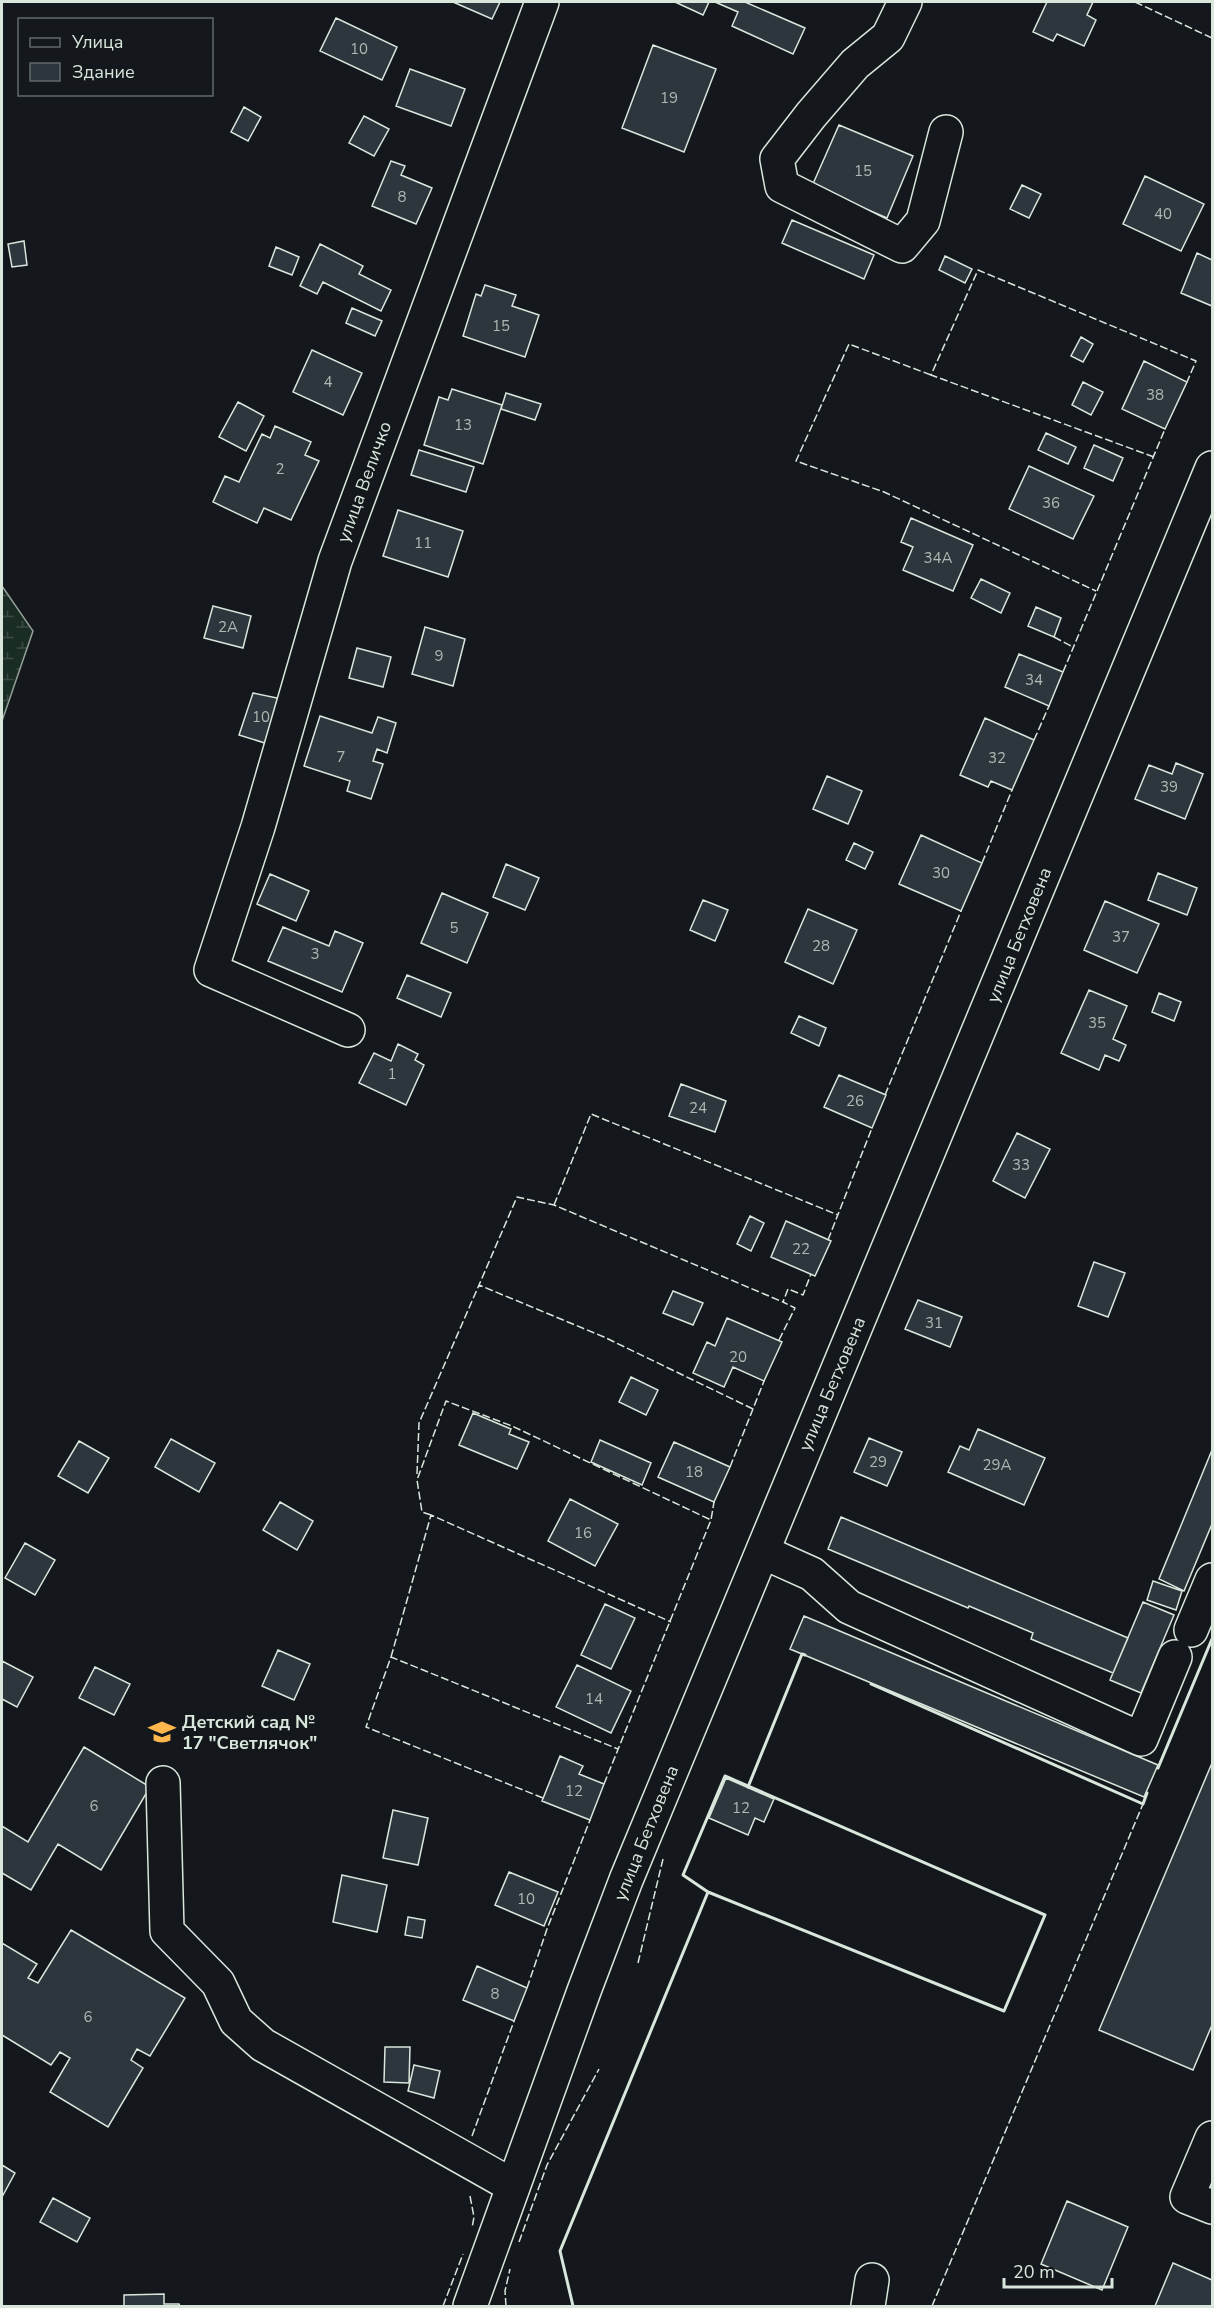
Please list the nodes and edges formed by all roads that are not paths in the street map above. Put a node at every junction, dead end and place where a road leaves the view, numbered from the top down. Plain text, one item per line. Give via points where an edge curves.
1 (542, 2) edge
2 (905, 2) edge
3 (946, 132) dead end
4 (1212, 468) edge
5 (348, 1030) dead end
6 (763, 1552) junction
7 (1212, 1580) edge
8 (163, 1783) dead end
9 (1212, 2138) edge
10 (513, 2186) junction
11 (1212, 2207) edge
12 (470, 2307) edge

1 - 5 main road, улица Величко via 335,561 258,827 210,970
2 - 3 main road via 888,37 855,64 777,159 782,186 902,246 923,221
4 - 6 main road, улица Бетховена
6 - 7 main road via 812,1574 849,1607 1141,1739
6 - 10 main road, улица Бетховена via 626,1880
8 - 10 main road via 167,1931 218,1983 236,2021 263,2045
9 - 11 main road via 1187,2197
10 - 12 main road, улица Бетховена

